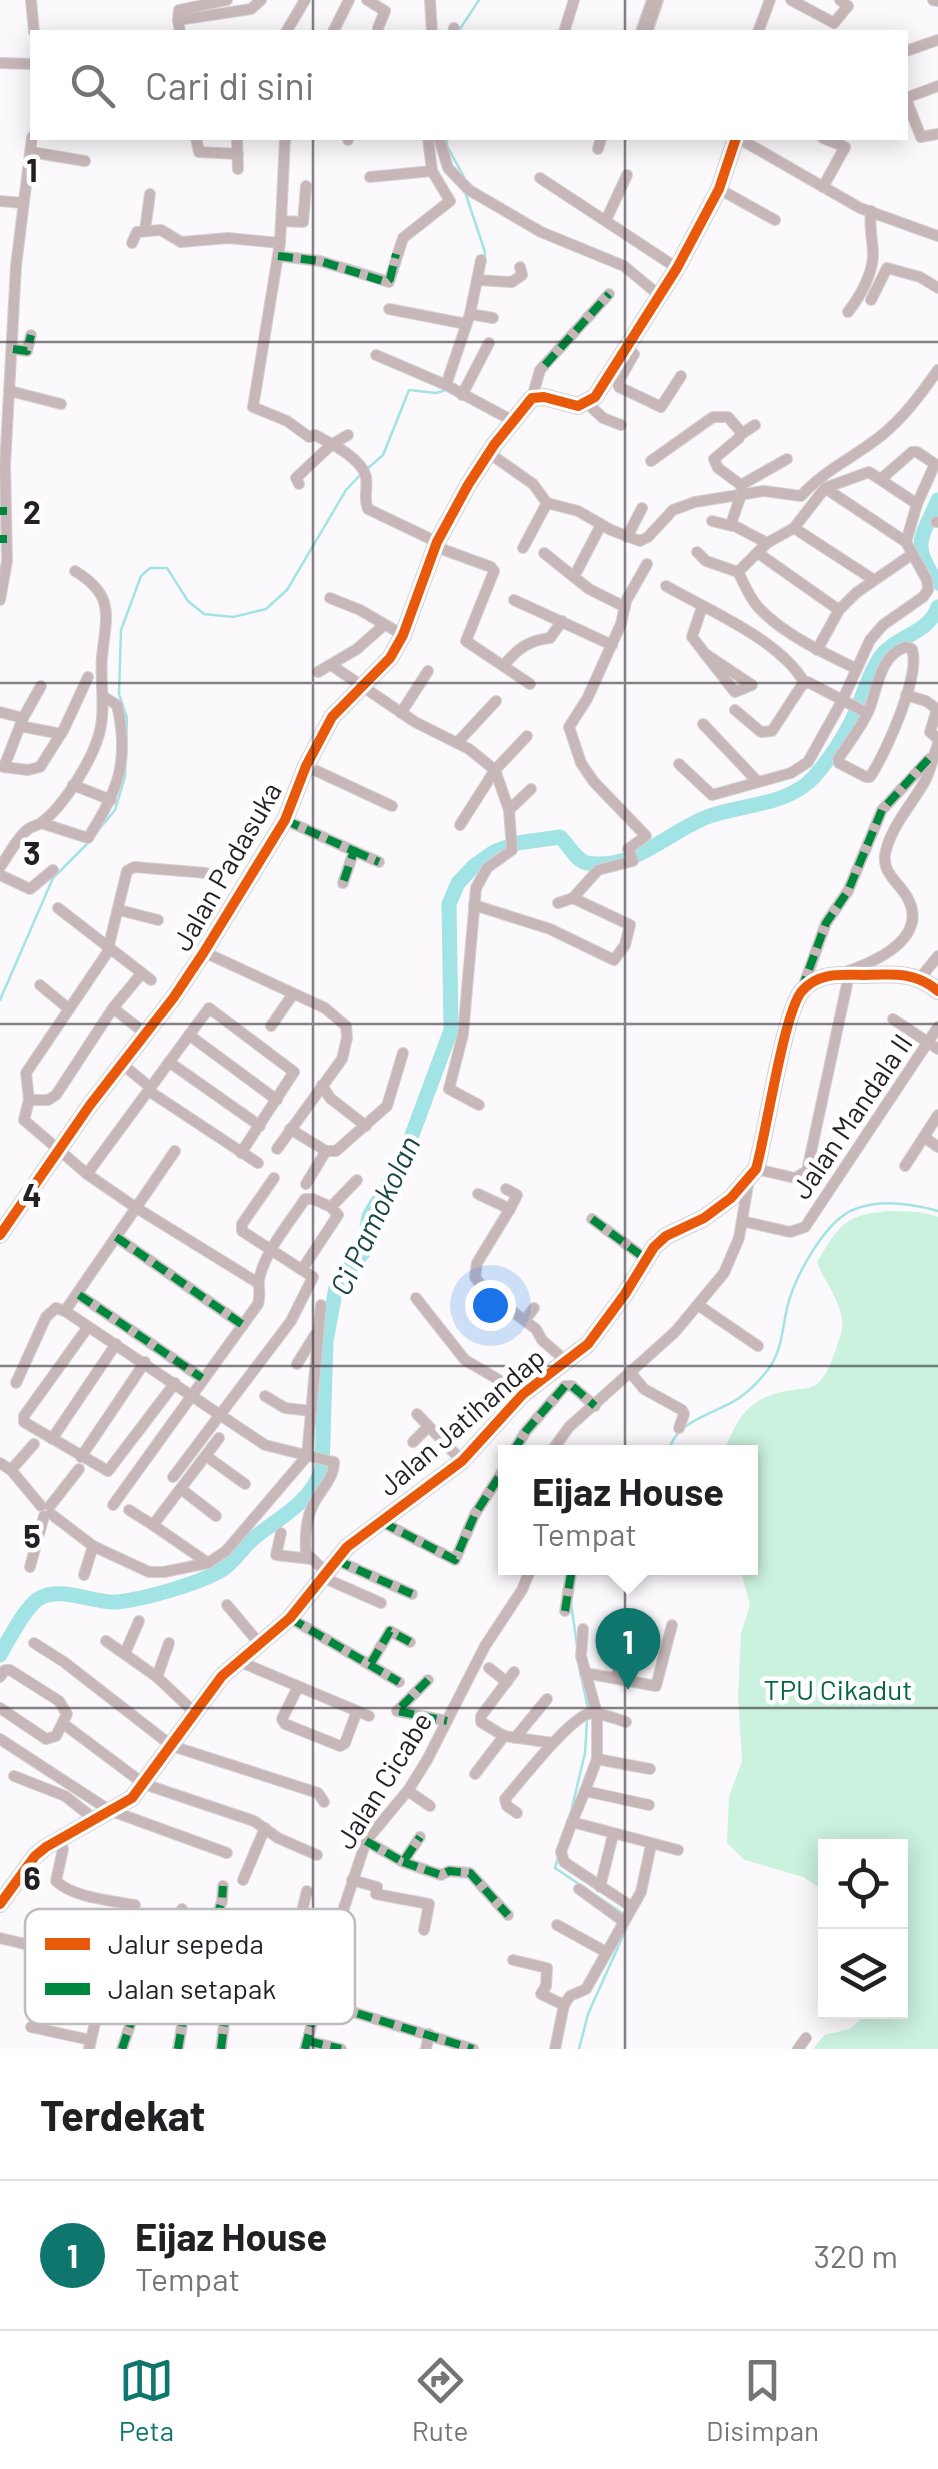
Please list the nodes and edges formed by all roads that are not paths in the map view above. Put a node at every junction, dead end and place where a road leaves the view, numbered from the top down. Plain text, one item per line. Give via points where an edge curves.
1 (31, 0) edge
2 (227, 0) edge
3 (261, 0) edge
4 (305, 0) edge
5 (349, 0) edge
6 (367, 0) edge
7 (430, 0) edge
8 (574, 0) edge
9 (655, 0) edge
10 (770, 0) edge
11 (792, 0) edge
12 (840, 0) edge
13 (178, 20) junction
14 (378, 28) dead end
15 (34, 30) edge
16 (180, 30) edge
17 (287, 30) edge
18 (334, 30) edge
19 (432, 30) edge
20 (565, 30) edge
21 (645, 30) edge
22 (759, 30) edge
23 (938, 40) edge
24 (908, 50) edge
25 (0, 63) edge
26 (30, 64) edge
27 (938, 86) edge
28 (908, 97) edge
29 (908, 103) edge
30 (938, 134) edge
31 (32, 140) edge
32 (196, 140) edge
33 (237, 140) edge
34 (285, 140) edge
35 (428, 140) edge
36 (440, 140) edge
37 (736, 140) edge
38 (740, 140) edge
39 (828, 140) edge
40 (31, 152) junction
41 (238, 154) junction
42 (85, 161) dead end
43 (238, 168) dead end
44 (432, 171) junction
45 (627, 174) dead end
46 (370, 177) dead end
47 (540, 178) dead end
48 (306, 186) dead end
49 (718, 188) junction
50 (823, 188) junction
51 (150, 194) dead end
52 (0, 201) edge
53 (23, 203) junction
54 (871, 211) junction
55 (606, 220) junction
56 (775, 220) dead end
57 (281, 221) junction
58 (144, 230) junction
59 (938, 236) edge
60 (132, 243) dead end
61 (280, 243) junction
62 (278, 256) junction
63 (481, 260) dead end
64 (520, 267) dead end
65 (677, 268) junction
66 (477, 280) junction
67 (938, 288) edge
68 (610, 294) dead end
69 (660, 296) junction
70 (871, 300) dead end
71 (14, 309) junction
72 (389, 309) dead end
73 (0, 310) edge
74 (848, 312) dead end
75 (493, 318) dead end
76 (468, 319) junction
77 (31, 335) dead end
78 (489, 342) dead end
79 (626, 348) junction
80 (13, 349) junction
81 (376, 355) dead end
82 (938, 370) edge
83 (681, 376) dead end
84 (7, 385) edge
85 (446, 385) junction
86 (462, 395) junction
87 (532, 398) junction
88 (587, 403) junction
89 (61, 404) dead end
90 (513, 421) junction
91 (620, 424) dead end
92 (755, 425) dead end
93 (4, 432) edge
94 (348, 434) dead end
95 (740, 435) junction
96 (331, 444) junction
97 (489, 453) junction
98 (788, 458) dead end
99 (651, 461) dead end
100 (880, 479) junction
101 (299, 484) dead end
102 (742, 488) junction
103 (825, 488) junction
104 (547, 503) junction
105 (918, 504) junction
106 (642, 508) dead end
107 (3, 511) edge
108 (712, 521) dead end
109 (602, 525) junction
110 (732, 526) junction
111 (794, 528) junction
112 (627, 537) junction
113 (4, 539) edge
114 (906, 542) junction
115 (768, 544) junction
116 (437, 545) junction
117 (523, 548) dead end
118 (697, 552) dead end
119 (544, 553) dead end
120 (758, 553) junction
121 (911, 556) junction
122 (647, 564) dead end
123 (75, 571) dead end
124 (576, 571) dead end
125 (738, 572) junction
126 (874, 580) junction
127 (666, 586) dead end
128 (330, 598) dead end
129 (0, 600) edge
130 (514, 600) dead end
131 (702, 606) junction
132 (625, 607) junction
133 (839, 610) junction
134 (562, 620) junction
135 (384, 626) junction
136 (403, 635) junction
137 (612, 645) junction
138 (818, 650) junction
139 (704, 654) dead end
140 (505, 664) junction
141 (332, 665) junction
142 (854, 668) junction
143 (428, 671) dead end
144 (318, 672) dead end
145 (88, 676) dead end
146 (804, 682) junction
147 (530, 684) dead end
148 (40, 686) dead end
149 (361, 688) junction
150 (906, 694) junction
151 (104, 697) junction
152 (496, 701) dead end
153 (856, 708) junction
154 (735, 710) dead end
155 (0, 712) edge
156 (401, 713) junction
157 (22, 722) junction
158 (702, 724) dead end
159 (61, 734) junction
160 (527, 736) dead end
161 (458, 744) junction
162 (936, 746) edge
163 (679, 764) dead end
164 (2, 766) edge
165 (306, 766) junction
166 (495, 770) junction
167 (758, 782) junction
168 (73, 784) junction
169 (531, 789) dead end
170 (110, 800) junction
171 (392, 806) dead end
172 (508, 810) junction
173 (285, 820) junction
174 (42, 822) junction
175 (460, 825) dead end
176 (354, 851) junction
177 (380, 862) dead end
178 (0, 867) edge
179 (53, 870) dead end
180 (206, 874) dead end
181 (0, 875) edge
182 (343, 883) dead end
183 (573, 898) junction
184 (558, 903) dead end
185 (474, 904) junction
186 (58, 908) dead end
187 (119, 910) junction
188 (158, 920) dead end
189 (110, 948) junction
190 (204, 952) junction
191 (938, 956) edge
192 (841, 974) junction
193 (922, 977) junction
194 (40, 985) dead end
195 (938, 990) edge
196 (802, 991) junction
197 (293, 994) junction
198 (113, 1008) junction
199 (69, 1009) junction
200 (893, 1019) dead end
201 (271, 1026) dead end
202 (938, 1027) edge
203 (137, 1028) dead end
204 (189, 1035) junction
205 (926, 1043) junction
206 (938, 1049) edge
207 (404, 1053) dead end
208 (170, 1062) junction
209 (122, 1064) junction
210 (322, 1084) junction
211 (150, 1090) junction
212 (29, 1100) junction
213 (278, 1100) junction
214 (480, 1105) dead end
215 (938, 1115) edge
216 (260, 1126) junction
217 (366, 1126) junction
218 (290, 1129) junction
219 (924, 1137) junction
220 (938, 1147) edge
221 (276, 1149) dead end
222 (59, 1150) junction
223 (326, 1151) junction
224 (174, 1152) dead end
225 (241, 1153) junction
226 (258, 1163) dead end
227 (905, 1166) dead end
228 (87, 1174) junction
229 (752, 1174) junction
230 (274, 1178) dead end
231 (357, 1180) dead end
232 (306, 1184) dead end
233 (506, 1189) dead end
234 (478, 1194) dead end
235 (134, 1207) junction
236 (331, 1208) junction
237 (510, 1209) junction
238 (592, 1219) dead end
239 (742, 1221) junction
240 (0, 1235) edge
241 (116, 1238) junction
242 (272, 1248) junction
243 (646, 1259) junction
244 (307, 1270) junction
245 (258, 1282) junction
246 (79, 1295) junction
247 (416, 1298) dead end
248 (321, 1305) dead end
249 (698, 1305) junction
250 (534, 1308) dead end
251 (65, 1311) junction
252 (525, 1320) junction
253 (243, 1325) junction
254 (88, 1327) junction
255 (318, 1330) junction
256 (116, 1344) junction
257 (758, 1346) dead end
258 (566, 1361) junction
259 (145, 1362) junction
260 (314, 1372) junction
261 (630, 1372) junction
262 (202, 1378) junction
263 (16, 1383) dead end
264 (175, 1383) junction
265 (522, 1394) junction
266 (191, 1395) junction
267 (265, 1396) dead end
268 (595, 1406) junction
269 (312, 1412) junction
270 (220, 1414) junction
271 (416, 1414) dead end
272 (428, 1428) junction
273 (679, 1428) dead end
274 (218, 1438) dead end
275 (52, 1439) junction
276 (413, 1442) dead end
277 (34, 1444) dead end
278 (518, 1445) edge
279 (556, 1445) edge
280 (206, 1456) junction
281 (311, 1456) junction
282 (462, 1461) junction
283 (0, 1463) edge
284 (80, 1463) junction
285 (11, 1470) junction
286 (173, 1477) dead end
287 (498, 1479) edge
288 (245, 1484) dead end
289 (180, 1489) junction
290 (113, 1505) dead end
291 (46, 1510) junction
292 (129, 1510) dead end
293 (216, 1516) dead end
294 (382, 1522) junction
295 (153, 1525) junction
296 (281, 1533) dead end
297 (94, 1546) junction
298 (311, 1560) junction
299 (208, 1563) junction
300 (30, 1567) dead end
301 (328, 1569) junction
302 (84, 1575) dead end
303 (528, 1575) edge
304 (569, 1575) edge
305 (412, 1594) dead end
306 (381, 1604) dead end
307 (227, 1605) dead end
308 (565, 1610) dead end
309 (290, 1617) junction
310 (138, 1621) dead end
311 (672, 1625) dead end
312 (583, 1629) dead end
313 (106, 1641) dead end
314 (258, 1642) junction
315 (410, 1642) dead end
316 (34, 1643) dead end
317 (169, 1643) dead end
318 (624, 1645) dead end
319 (124, 1653) junction
320 (238, 1662) junction
321 (371, 1663) junction
322 (489, 1668) dead end
323 (586, 1672) junction
324 (618, 1676) junction
325 (0, 1677) edge
326 (156, 1678) junction
327 (428, 1680) dead end
328 (298, 1687) junction
329 (548, 1699) dead end
330 (0, 1708) edge
331 (357, 1710) junction
332 (196, 1713) junction
333 (597, 1714) junction
334 (369, 1716) dead end
335 (446, 1721) junction
336 (626, 1722) dead end
337 (65, 1724) junction
338 (510, 1737) junction
339 (0, 1739) edge
340 (554, 1743) junction
341 (172, 1746) junction
342 (597, 1759) junction
343 (650, 1768) dead end
344 (475, 1774) dead end
345 (14, 1776) dead end
346 (144, 1784) junction
347 (408, 1791) junction
348 (585, 1791) junction
349 (324, 1802) dead end
350 (649, 1805) dead end
351 (430, 1806) dead end
352 (109, 1810) junction
353 (517, 1813) dead end
354 (93, 1818) junction
355 (572, 1822) junction
356 (266, 1828) junction
357 (613, 1835) junction
358 (420, 1837) dead end
359 (60, 1839) junction
360 (366, 1842) junction
361 (651, 1845) junction
362 (678, 1850) dead end
363 (227, 1853) dead end
364 (317, 1855) dead end
365 (404, 1862) junction
366 (243, 1880) dead end
367 (352, 1880) junction
368 (223, 1886) dead end
369 (600, 1887) junction
370 (580, 1889) dead end
371 (307, 1891) dead end
372 (3, 1893) edge
373 (135, 1905) dead end
374 (632, 1907) junction
375 (219, 1909) edge
376 (303, 1909) edge
377 (344, 1909) edge
378 (508, 1915) dead end
379 (623, 1920) junction
380 (557, 1925) dead end
381 (424, 1930) dead end
382 (0, 1938) edge
383 (25, 1943) edge
384 (606, 1952) junction
385 (513, 1960) dead end
386 (564, 2005) junction
387 (355, 2011) edge
388 (130, 2024) edge
389 (184, 2024) edge
390 (224, 2024) edge
391 (31, 2027) dead end
392 (429, 2034) junction
393 (806, 2038) dead end
394 (90, 2045) edge
395 (306, 2045) edge
396 (122, 2049) edge
397 (178, 2049) edge
398 (221, 2049) edge
399 (341, 2049) edge
400 (426, 2049) edge
401 (473, 2049) edge
402 (555, 2049) edge
403 (798, 2049) edge

1 - 15 street
2 - 13 street via 179,10
3 - 13 street via 251,9
4 - 17 street
5 - 18 street
6 - 14 street via 386,12
7 - 19 street
8 - 20 street
9 - 21 street
10 - 22 street
11 - 12 street via 834,23 848,6
13 - 16 street
23 - 24 street
25 - 26 street
27 - 28 street
29 - 30 street via 920,136
31 - 40 street
32 - 41 street via 199,152
33 - 41 street
34 - 57 street
35 - 44 street
36 - 69 street via 448,168 469,190 558,240 624,266
37 - 49 street
38 - 50 street
39 - 50 street via 845,146
40 - 42 street
40 - 53 street
41 - 43 street
44 - 46 street
44 - 62 street via 450,201 403,238 389,282
45 - 55 street
47 - 55 street
48 - 57 street via 303,222
49 - 56 street
49 - 65 street
50 - 54 street
51 - 58 street
52 - 53 street
53 - 71 street
54 - 59 street
54 - 74 street via 873,262
55 - 65 street
57 - 61 street
58 - 60 street
58 - 61 street via 168,232 181,242
61 - 62 street
62 - 96 street via 253,408
63 - 66 street
64 - 66 street via 517,280
65 - 69 street
66 - 76 street
67 - 70 street via 886,268
68 - 87 street via 540,370
69 - 79 street
71 - 73 street
71 - 80 street
72 - 76 street
75 - 76 street
76 - 85 street
77 - 80 street via 28,350
78 - 86 street
79 - 83 street via 634,354 619,387 661,406
79 - 88 street
80 - 84 street
81 - 85 street
82 - 102 street via 912,407 801,496
84 - 89 street
84 - 93 street
85 - 86 street
86 - 90 street
87 - 88 street
87 - 90 street, Jalan Padasuka
88 - 91 street
90 - 97 street, Jalan Padasuka
92 - 95 street
93 - 107 street
94 - 96 street
95 - 99 street via 728,417 713,417
95 - 102 street via 714,459
96 - 101 street via 296,478
96 - 116 street via 362,468 368,509
97 - 104 street via 534,484
97 - 116 street, Jalan Padasuka
98 - 102 street
100 - 103 street via 865,471
100 - 105 street
100 - 105 street via 917,452 936,467
102 - 110 street
102 - 112 street via 673,510 648,538
103 - 111 street
103 - 114 street
104 - 109 street via 578,510
104 - 117 street
105 - 114 street
106 - 112 street
107 - 113 street
108 - 110 street
109 - 112 street
109 - 124 street
110 - 115 street
111 - 115 street
111 - 126 street
113 - 129 street
114 - 121 street
115 - 120 street
116 - 136 street, Jalan Padasuka
116 - 140 street via 492,567 466,640
118 - 125 street
119 - 132 street
120 - 125 street
120 - 133 street
121 - 126 street
121 - 142 street via 928,590 883,625
122 - 132 street
123 - 151 street via 104,599
125 - 138 street via 758,606
126 - 133 street
127 - 131 street
128 - 135 street
130 - 134 street
131 - 139 street via 692,637
131 - 146 street via 794,665
132 - 137 street
133 - 138 street
134 - 137 street
134 - 140 street via 550,638 523,646
135 - 136 street
135 - 141 street
136 - 149 street, Jalan Padasuka
137 - 183 street via 569,727 594,782 646,836 628,848 633,861 592,874
138 - 142 street
140 - 147 street
141 - 144 street
141 - 149 street
142 - 153 street
143 - 156 street
145 - 159 street
146 - 153 street
146 - 154 street via 772,731 761,732
148 - 157 street
149 - 156 street
149 - 165 street, Jalan Padasuka via 332,717
150 - 153 street via 915,656 906,647 885,664
150 - 153 street via 886,754 868,778 838,762
150 - 162 street via 935,706 930,732
151 - 168 street via 92,758
151 - 170 street via 117,705 123,741 120,781
152 - 161 street
153 - 167 street via 808,762
155 - 157 street
156 - 161 street
157 - 159 street
157 - 164 street
158 - 167 street
159 - 164 street via 37,769
160 - 166 street
161 - 166 street
162 - 192 street via 927,777 886,850 885,869 908,899 910,930 890,952
162 - 196 street via 882,810 848,891 826,923
163 - 167 street via 709,794
165 - 171 street
165 - 173 street, Jalan Padasuka
166 - 172 street
166 - 175 street
168 - 170 street
168 - 174 street
169 - 172 street
170 - 174 street via 88,838
172 - 185 street via 512,850 487,868
173 - 176 street
173 - 190 street, Jalan Padasuka
174 - 178 street via 27,830
176 - 177 street
176 - 182 street
179 - 181 street via 30,888
180 - 187 street via 130,868
183 - 184 street
183 - 185 street via 630,926 614,960 550,929
185 - 214 street via 463,1034 448,1090
186 - 189 street
187 - 188 street
187 - 189 street
189 - 198 street via 146,976
189 - 199 street
190 - 197 street
190 - 209 street, Jalan Padasuka
191 - 193 street
192 - 193 street
192 - 196 street
192 - 229 street via 807,1172 795,1178
193 - 195 street
194 - 199 street
196 - 229 street via 790,1015
197 - 201 street
197 - 210 street via 346,1026 342,1059
198 - 203 street
198 - 212 street via 56,1095
199 - 212 street via 26,1073
200 - 205 street
202 - 205 street, Jalan Mandala II
204 - 208 street
204 - 213 street
204 - 213 street via 211,1008 294,1070
205 - 206 street
205 - 239 street, Jalan Mandala II via 805,1227 790,1232
207 - 217 street via 390,1101
208 - 211 street
208 - 216 street
209 - 211 street
209 - 222 street, Jalan Padasuka
210 - 217 street
210 - 218 street
211 - 225 street
211 - 228 street
212 - 222 street via 26,1125
213 - 216 street
215 - 219 street
216 - 225 street
217 - 223 street via 336,1151
218 - 221 street
218 - 223 street
219 - 220 street
219 - 227 street
222 - 228 street
222 - 240 street, Jalan Padasuka
223 - 232 street
224 - 235 street
225 - 226 street
228 - 235 street
229 - 239 street
229 - 243 street, Jalan Jatihandap via 704,1218 666,1236
230 - 242 street via 241,1228
231 - 236 street
233 - 237 street via 517,1195
234 - 237 street
235 - 241 street
235 - 245 street
236 - 242 street via 305,1200
236 - 244 street via 338,1215
237 - 252 street via 474,1270 485,1291
238 - 243 street
239 - 249 street via 724,1272
241 - 246 street
241 - 253 street
242 - 244 street
242 - 245 street
243 - 258 street, Jalan Jatihandap via 588,1344
244 - 270 street via 313,1277 291,1321
245 - 253 street via 261,1297
246 - 251 street
246 - 262 street
247 - 265 street via 465,1360
248 - 255 street
249 - 257 street
249 - 261 street
250 - 252 street
251 - 254 street
251 - 263 street via 56,1308 46,1317
252 - 258 street
253 - 262 street
254 - 256 street
254 - 275 street via 24,1416
255 - 260 street
255 - 260 street via 294,1362
256 - 259 street
256 - 275 street
258 - 265 street, Jalan Jatihandap
259 - 264 street
259 - 284 street
260 - 269 street
261 - 268 street
261 - 273 street via 644,1389 682,1410
262 - 266 street
264 - 266 street
264 - 284 street via 108,1471
265 - 282 street, Jalan Jatihandap
266 - 270 street
266 - 290 street
267 - 269 street
268 - 278 street via 566,1386
268 - 279 street
269 - 281 street
270 - 281 street via 265,1444
270 - 286 street
271 - 272 street
272 - 276 street
272 - 282 street
274 - 280 street
275 - 284 street
277 - 285 street
280 - 288 street
280 - 289 street
281 - 298 street via 330,1458 336,1467 307,1526
281 - 299 street
282 - 294 street, Jalan Jatihandap
283 - 285 street
284 - 291 street
285 - 291 street
287 - 294 street via 455,1560
289 - 293 street
289 - 295 street
291 - 297 street
291 - 300 street
292 - 295 street
294 - 301 street, Jalan Jatihandap
295 - 299 street
296 - 298 street via 276,1555
297 - 299 street via 149,1572
297 - 302 street
298 - 301 street
301 - 305 street
301 - 306 street
301 - 309 street, Jalan Jatihandap
303 - 335 street, Jalan Cicabe
304 - 308 street
307 - 314 street
309 - 314 street, Jalan Jatihandap
309 - 321 street
309 - 321 street via 398,1680
310 - 319 street
311 - 324 street via 656,1686
312 - 323 street
313 - 319 street
314 - 320 street, Jalan Jatihandap
315 - 321 street via 390,1631
316 - 341 street
317 - 326 street
318 - 324 street
319 - 326 street
320 - 328 street
320 - 332 street, Jalan Jatihandap
322 - 338 street via 510,1677 481,1722
323 - 324 street
323 - 333 street
325 - 337 street via 10,1670 59,1701
326 - 332 street
327 - 335 street via 397,1711
328 - 331 street
328 - 331 street via 282,1718 340,1746
329 - 338 street
330 - 337 street via 45,1739
331 - 334 street
332 - 341 street, Jalan Jatihandap
333 - 336 street
333 - 340 street via 579,1719
333 - 342 street
335 - 347 street, Jalan Cicabe
337 - 346 street
338 - 340 street
338 - 344 street
339 - 352 street
340 - 353 street via 504,1799
341 - 346 street, Jalan Jatihandap
341 - 349 street via 318,1793
342 - 343 street
342 - 348 street
345 - 354 street via 65,1796
346 - 352 street, Jalan Jatihandap
346 - 356 street
347 - 351 street
347 - 360 street, Jalan Cicabe
348 - 350 street
348 - 355 street
352 - 354 street, Jalan Jatihandap
352 - 363 street
354 - 359 street, Jalan Jatihandap
355 - 357 street
355 - 369 street via 564,1862
356 - 364 street
356 - 366 street
357 - 361 street
357 - 369 street
358 - 365 street
359 - 372 street, Jalan Jatihandap
359 - 373 street via 58,1885
360 - 365 street
360 - 367 street, Jalan Cicabe
361 - 362 street
361 - 374 street
365 - 378 street via 441,1874 470,1874
367 - 377 street, Jalan Cicabe
367 - 381 street via 377,1886 376,1894 429,1904
368 - 375 street
369 - 374 street
370 - 379 street
371 - 376 street
374 - 379 street
379 - 384 street
380 - 384 street
382 - 383 street
384 - 386 street via 586,1989
385 - 386 street via 547,1968 541,1994
386 - 402 street
387 - 392 street
388 - 396 street
389 - 397 street
390 - 398 street
391 - 394 street
392 - 400 street
392 - 401 street
393 - 403 street
395 - 399 street

